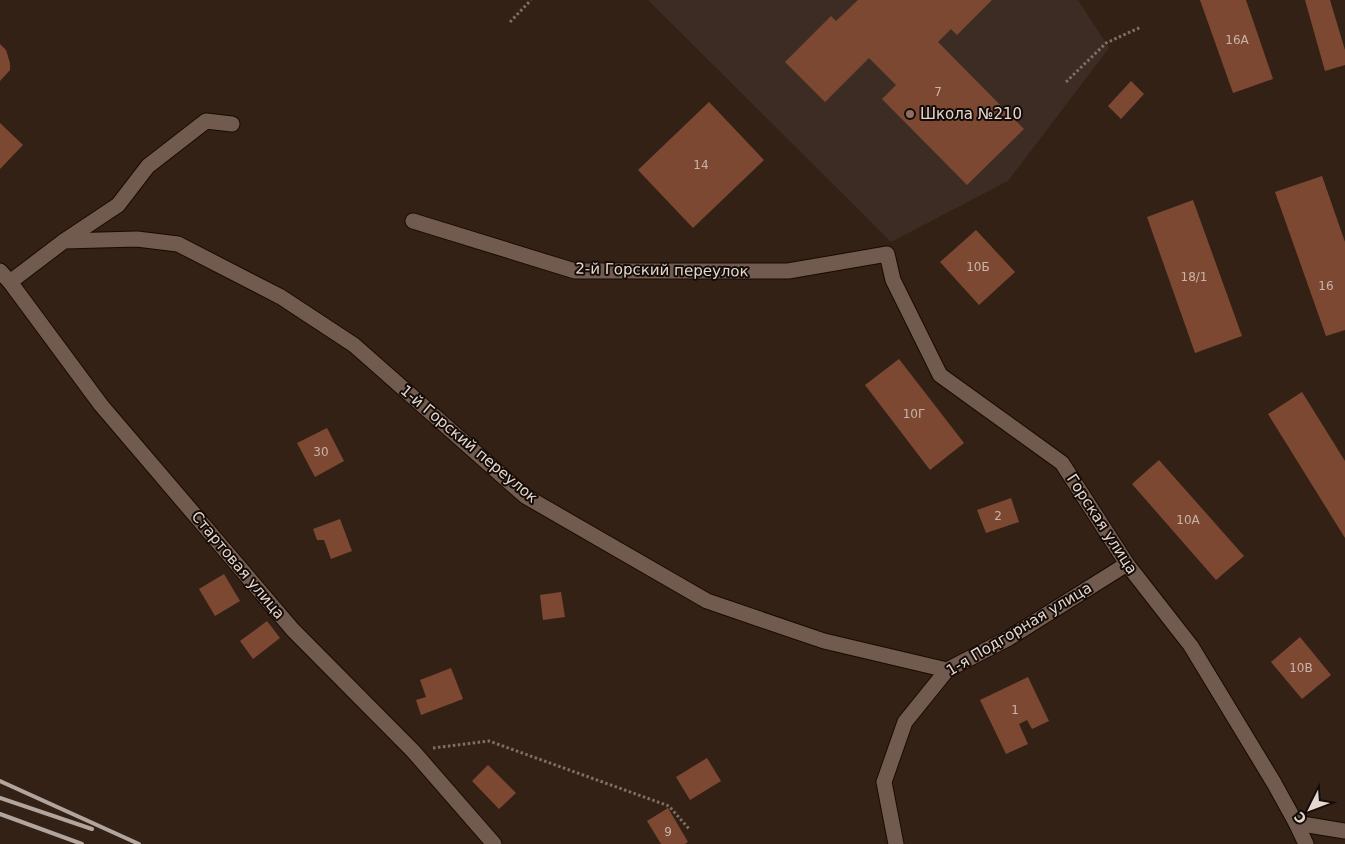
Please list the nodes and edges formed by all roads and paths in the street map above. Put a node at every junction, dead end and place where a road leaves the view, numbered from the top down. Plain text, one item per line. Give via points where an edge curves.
1 (531, 0) edge
2 (510, 22) dead end
3 (1141, 26) dead end
4 (1066, 82) dead end
5 (232, 124) dead end
6 (413, 221) dead end
7 (64, 241) junction
8 (887, 254) joint
9 (5, 276) edge
10 (1127, 564) junction
11 (947, 670) junction
12 (413, 751) junction
13 (1296, 823) junction
14 (690, 830) dead end
15 (1345, 831) edge
16 (494, 844) edge
17 (896, 844) edge
18 (1306, 844) edge

1 - 2 path
3 - 4 path via 1106,43
5 - 7 street via 206,120 148,166 118,205
6 - 8 street, 2-й Горский переулок via 575,271 788,271
7 - 9 street
7 - 11 street, 1-й Горский переулок via 137,239 178,244 281,296 354,346 525,496 708,601 824,641
8 - 10 street, Горская улица via 893,280 940,375 1062,463
9 - 12 street, Стартовая улица via 102,405 293,630
10 - 11 street, 1-я Подгорная улица via 1009,638
10 - 13 street, Горская улица via 1192,646
11 - 17 street, 1-я Подгорная улица via 905,722 884,782
12 - 14 path via 489,741 670,806
12 - 16 street, Стартовая улица
13 - 15 street
13 - 18 street, Горская улица

